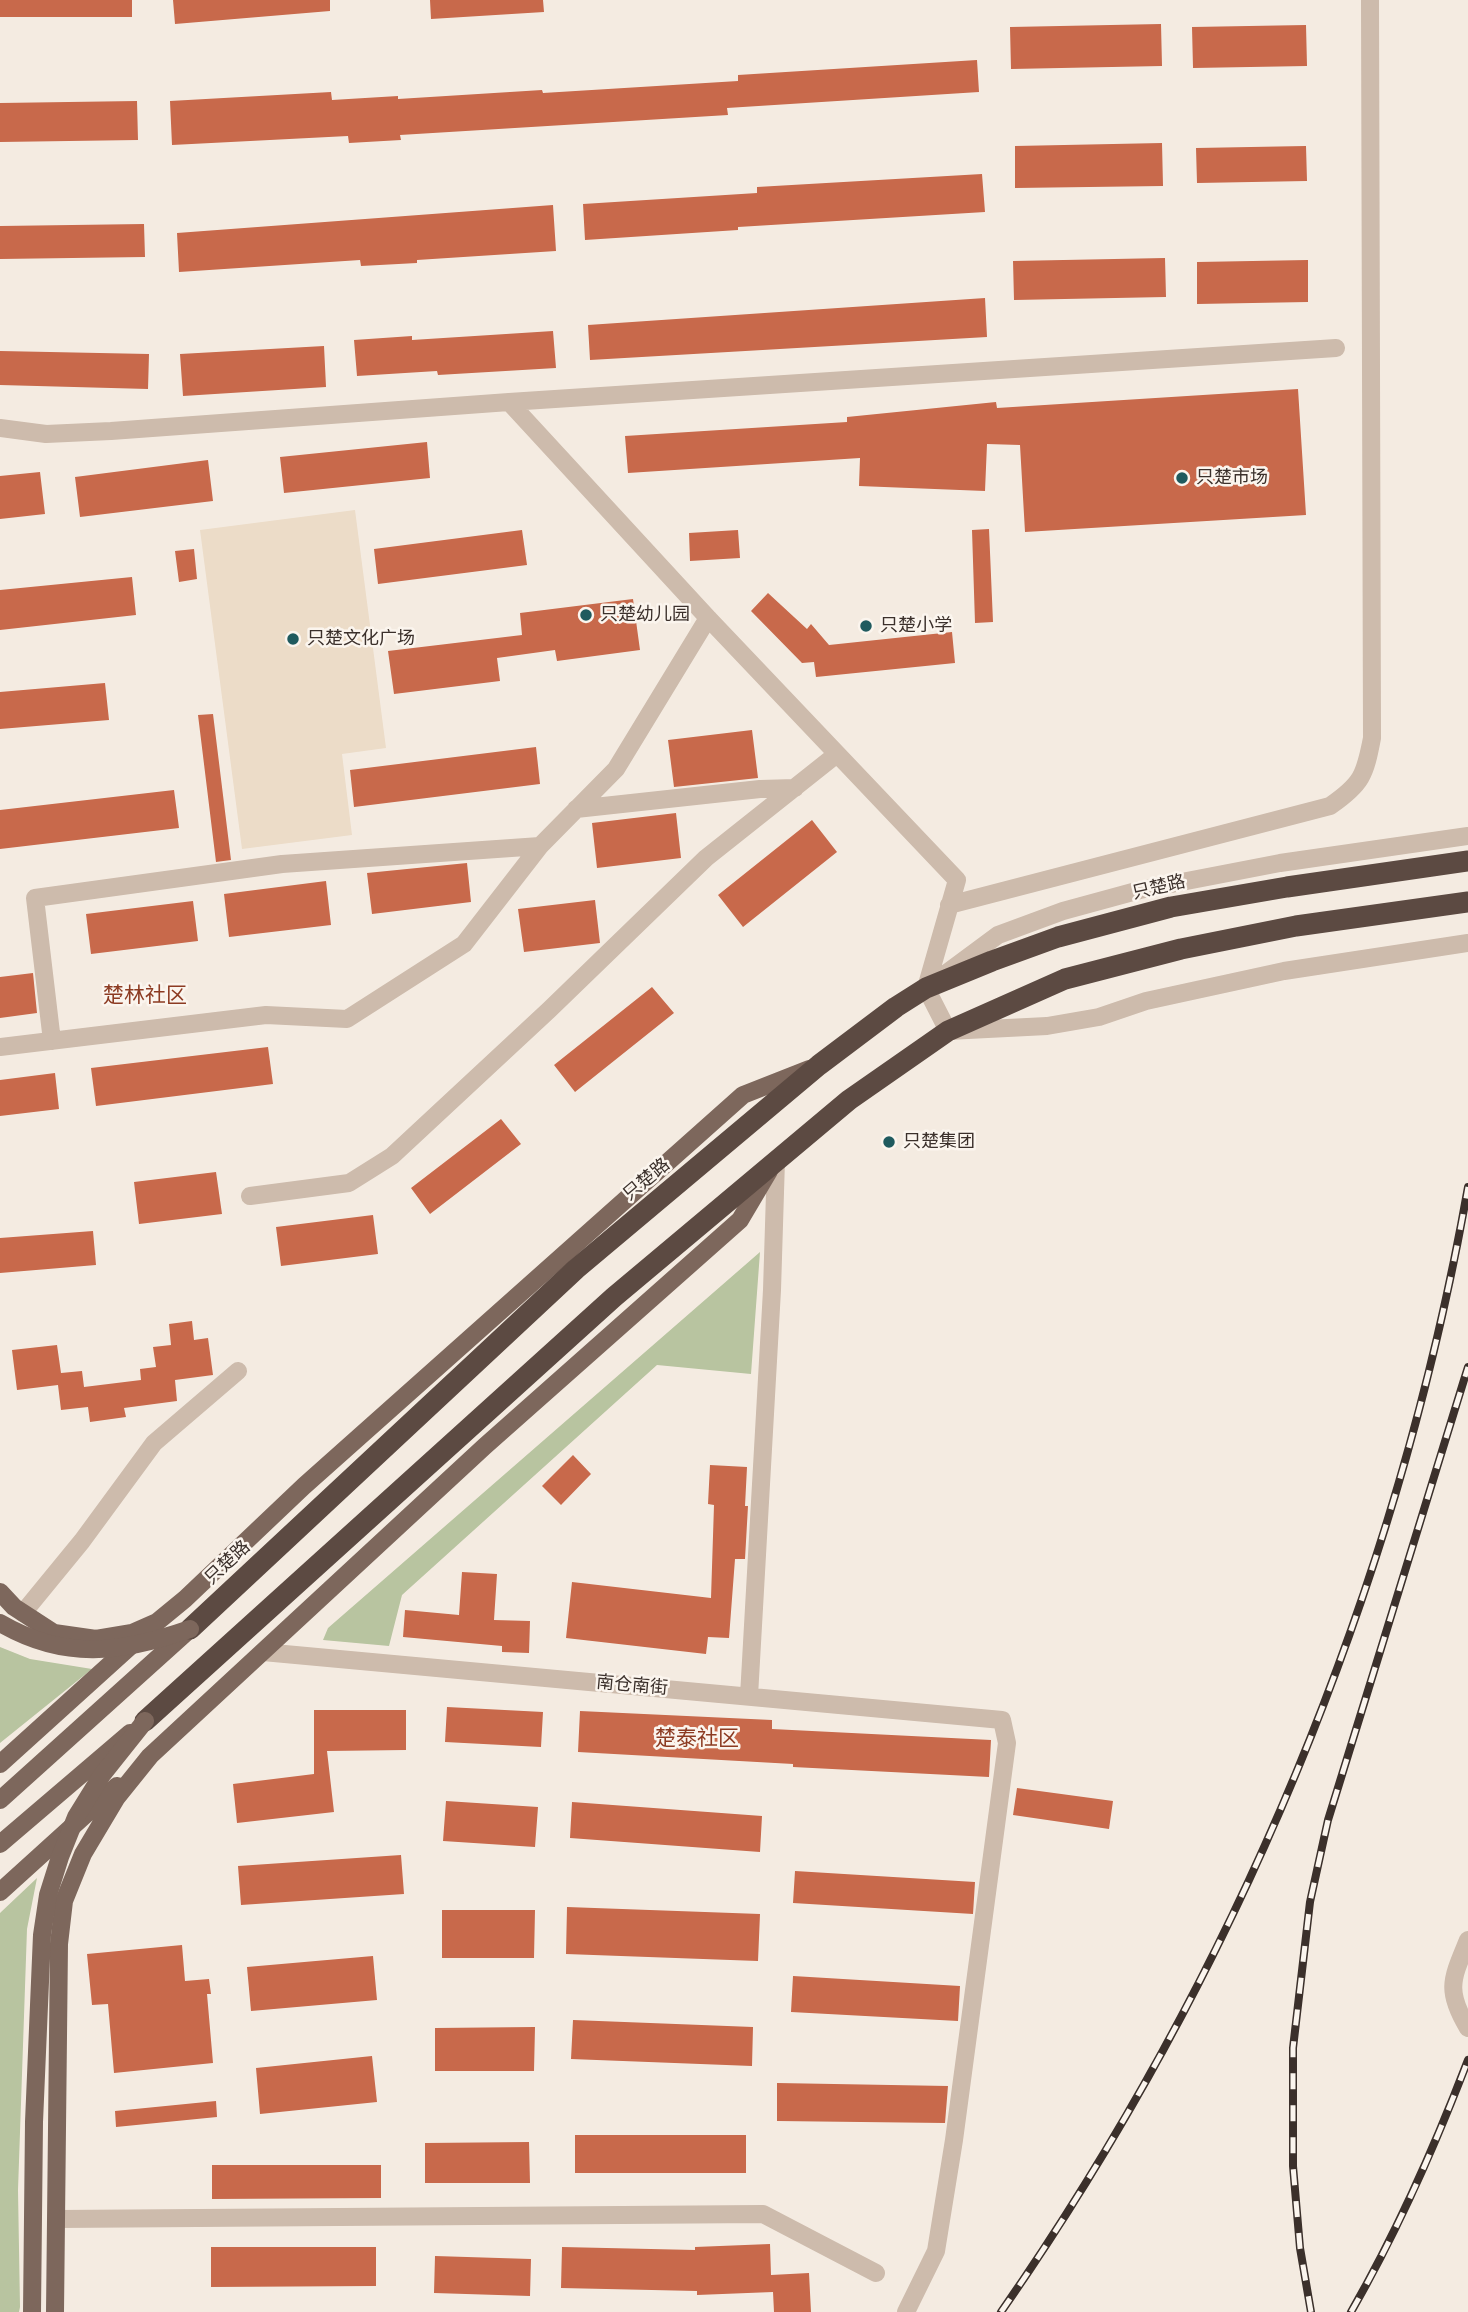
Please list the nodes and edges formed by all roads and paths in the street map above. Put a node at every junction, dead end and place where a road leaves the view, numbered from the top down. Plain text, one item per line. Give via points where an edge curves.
1 (1370, 0) edge
2 (1336, 348) dead end
3 (509, 402) junction
4 (0, 428) edge
5 (708, 618) junction
6 (838, 754) junction
7 (796, 788) junction
8 (576, 809) junction
9 (1468, 836) edge
10 (540, 846) junction
11 (1468, 861) edge
12 (1468, 902) edge
13 (949, 905) junction
14 (1468, 943) edge
15 (926, 988) junction
16 (948, 1031) junction
17 (52, 1041) junction
18 (0, 1047) edge
19 (819, 1065) junction
20 (776, 1160) junction
21 (250, 1196) dead end
22 (238, 1371) dead end
23 (0, 1591) edge
24 (23, 1613) junction
25 (157, 1622) junction
26 (0, 1623) edge
27 (190, 1629) junction
28 (262, 1652) junction
29 (748, 1696) junction
30 (145, 1721) junction
31 (150, 1756) junction
32 (0, 1764) edge
33 (0, 1800) edge
34 (0, 1844) edge
35 (0, 1892) edge
36 (1468, 1940) edge
37 (1468, 2028) edge
38 (57, 2219) junction
39 (876, 2273) dead end
40 (32, 2312) edge
41 (55, 2312) edge
42 (906, 2312) edge

1 - 13 street via 1372,738 1365,771 1350,793 1330,806
2 - 3 street
3 - 4 street via 98,432 46,434
3 - 5 street
5 - 6 street
5 - 8 street via 616,769
6 - 7 street
6 - 13 street via 957,880
7 - 8 street
7 - 21 street via 706,858 392,1156 349,1183
8 - 10 street
9 - 15 street via 1280,863 1140,890 1063,911 998,935
10 - 17 street via 464,944 347,1019 266,1015
10 - 17 street via 282,864 35,898
11 - 15 highway, 只楚路 via 1171,907 1058,937
12 - 16 highway via 1296,926 1181,949 1065,979
13 - 15 street
14 - 16 street via 1284,971 1047,1026
15 - 16 street
15 - 19 highway, 只楚路
16 - 20 highway via 849,1100
17 - 18 street
19 - 25 main road via 743,1095
19 - 27 highway, 只楚路 via 576,1269
20 - 28 main road via 740,1220
20 - 29 street
20 - 30 highway via 614,1297
22 - 24 street via 154,1443
23 - 24 main road
24 - 25 main road via 54,1633 96,1639 132,1633
25 - 32 main road
26 - 27 main road, bridge via 22,1636 93,1650 150,1643
27 - 33 main road, 只楚路
28 - 29 street, 南仓南街
28 - 31 main road
29 - 42 street, 南仓南街 via 1002,1720 1007,1743 936,2251
30 - 34 main road, bridge
30 - 40 main road, bridge via 76,1817 48,1895 42,1935 34,2122
31 - 35 main road
31 - 38 main road via 117,1797 83,1854 64,1901 59,1944
36 - 37 street via 1453,1978 1455,2006
38 - 39 street via 763,2214
38 - 41 main road

